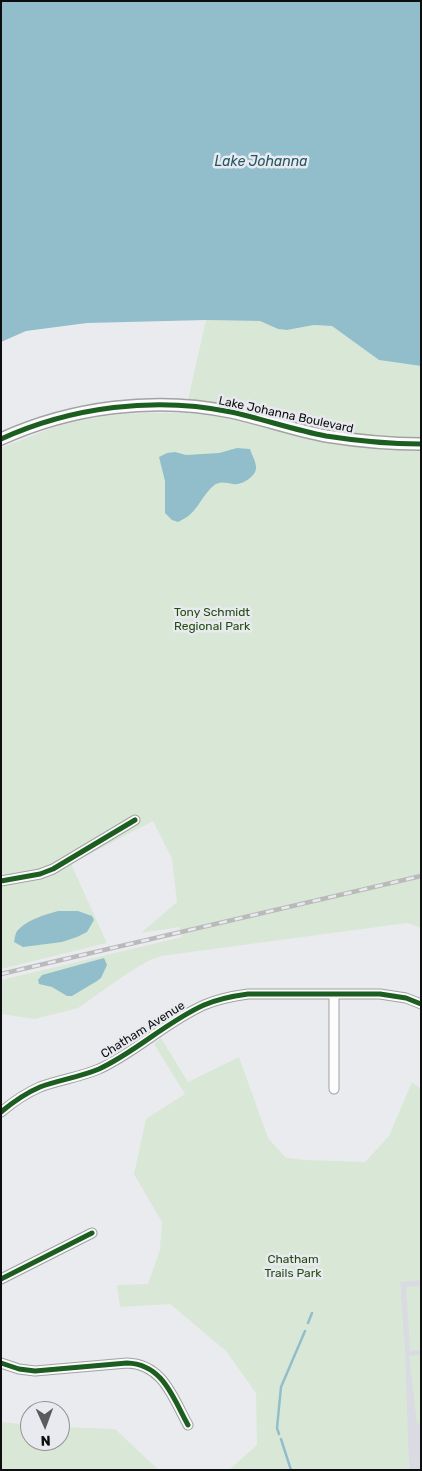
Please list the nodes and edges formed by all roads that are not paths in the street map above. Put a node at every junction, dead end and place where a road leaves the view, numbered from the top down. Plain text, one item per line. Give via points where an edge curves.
1 (1, 439) edge
2 (421, 444) edge
3 (135, 820) dead end
4 (1, 881) edge
5 (334, 994) junction
6 (421, 1004) edge
7 (334, 1089) dead end
8 (1, 1112) edge
9 (92, 1233) dead end
10 (1, 1279) edge
11 (1, 1363) edge
12 (188, 1425) dead end

1 - 2 street, Lake Johanna Boulevard via 39,424 82,413 160,405 231,412 340,438
3 - 4 street via 53,869
5 - 6 street, Chatham Avenue via 386,995
5 - 7 street
5 - 8 street, Chatham Avenue via 248,994 217,1000 190,1012 116,1060 83,1075 39,1087
9 - 10 street
11 - 12 street via 35,1371 138,1363 159,1376

